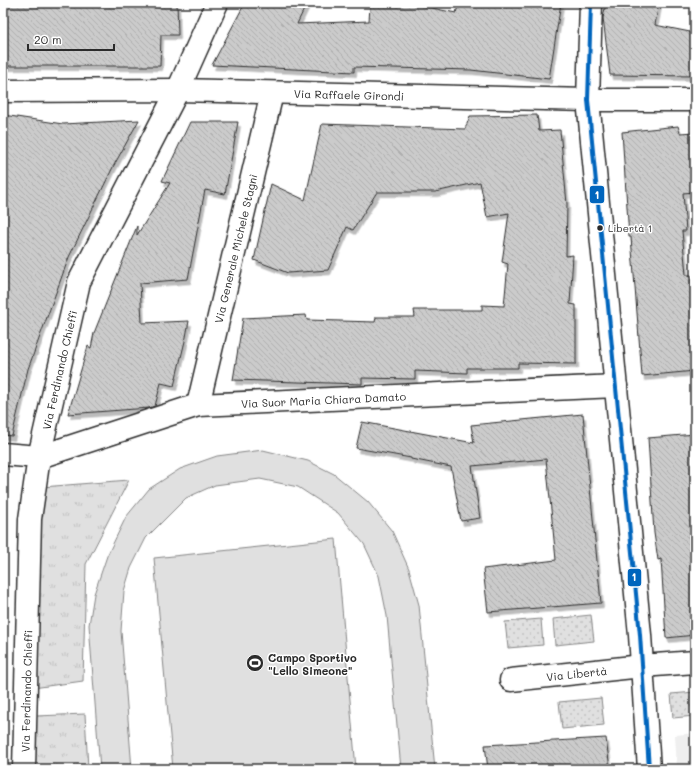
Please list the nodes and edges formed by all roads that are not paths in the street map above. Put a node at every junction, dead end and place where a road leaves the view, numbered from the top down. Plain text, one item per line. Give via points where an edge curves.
1 (217, 3) edge
2 (591, 3) edge
3 (178, 90) junction
4 (3, 91) edge
5 (272, 93) junction
6 (588, 100) junction
7 (695, 100) edge
8 (616, 386) junction
9 (198, 405) junction
10 (3, 454) edge
11 (39, 457) junction
12 (695, 662) edge
13 (642, 666) junction
14 (511, 680) dead end
15 (24, 769) edge
16 (649, 769) edge

1 - 3 street, Via Ferdinando Chieffi
2 - 6 street
3 - 4 street, Via Raffaele Girondi
3 - 5 street, Via Raffaele Girondi
3 - 11 street, Via Ferdinando Chieffi via 79,282
5 - 6 street, Via Raffaele Girondi
5 - 9 street, Via Generale Michele Stagnì
6 - 7 street, Via Raffaele Girondi
6 - 8 street
8 - 9 street, Via Suor Maria Chiara Damato
8 - 13 street
9 - 11 street, Via Suor Maria Chiara Damato
10 - 11 street
11 - 15 street, Via Ferdinando Chieffi via 30,519
12 - 13 street, Via Libertà
13 - 14 street, Via Libertà
13 - 16 street

